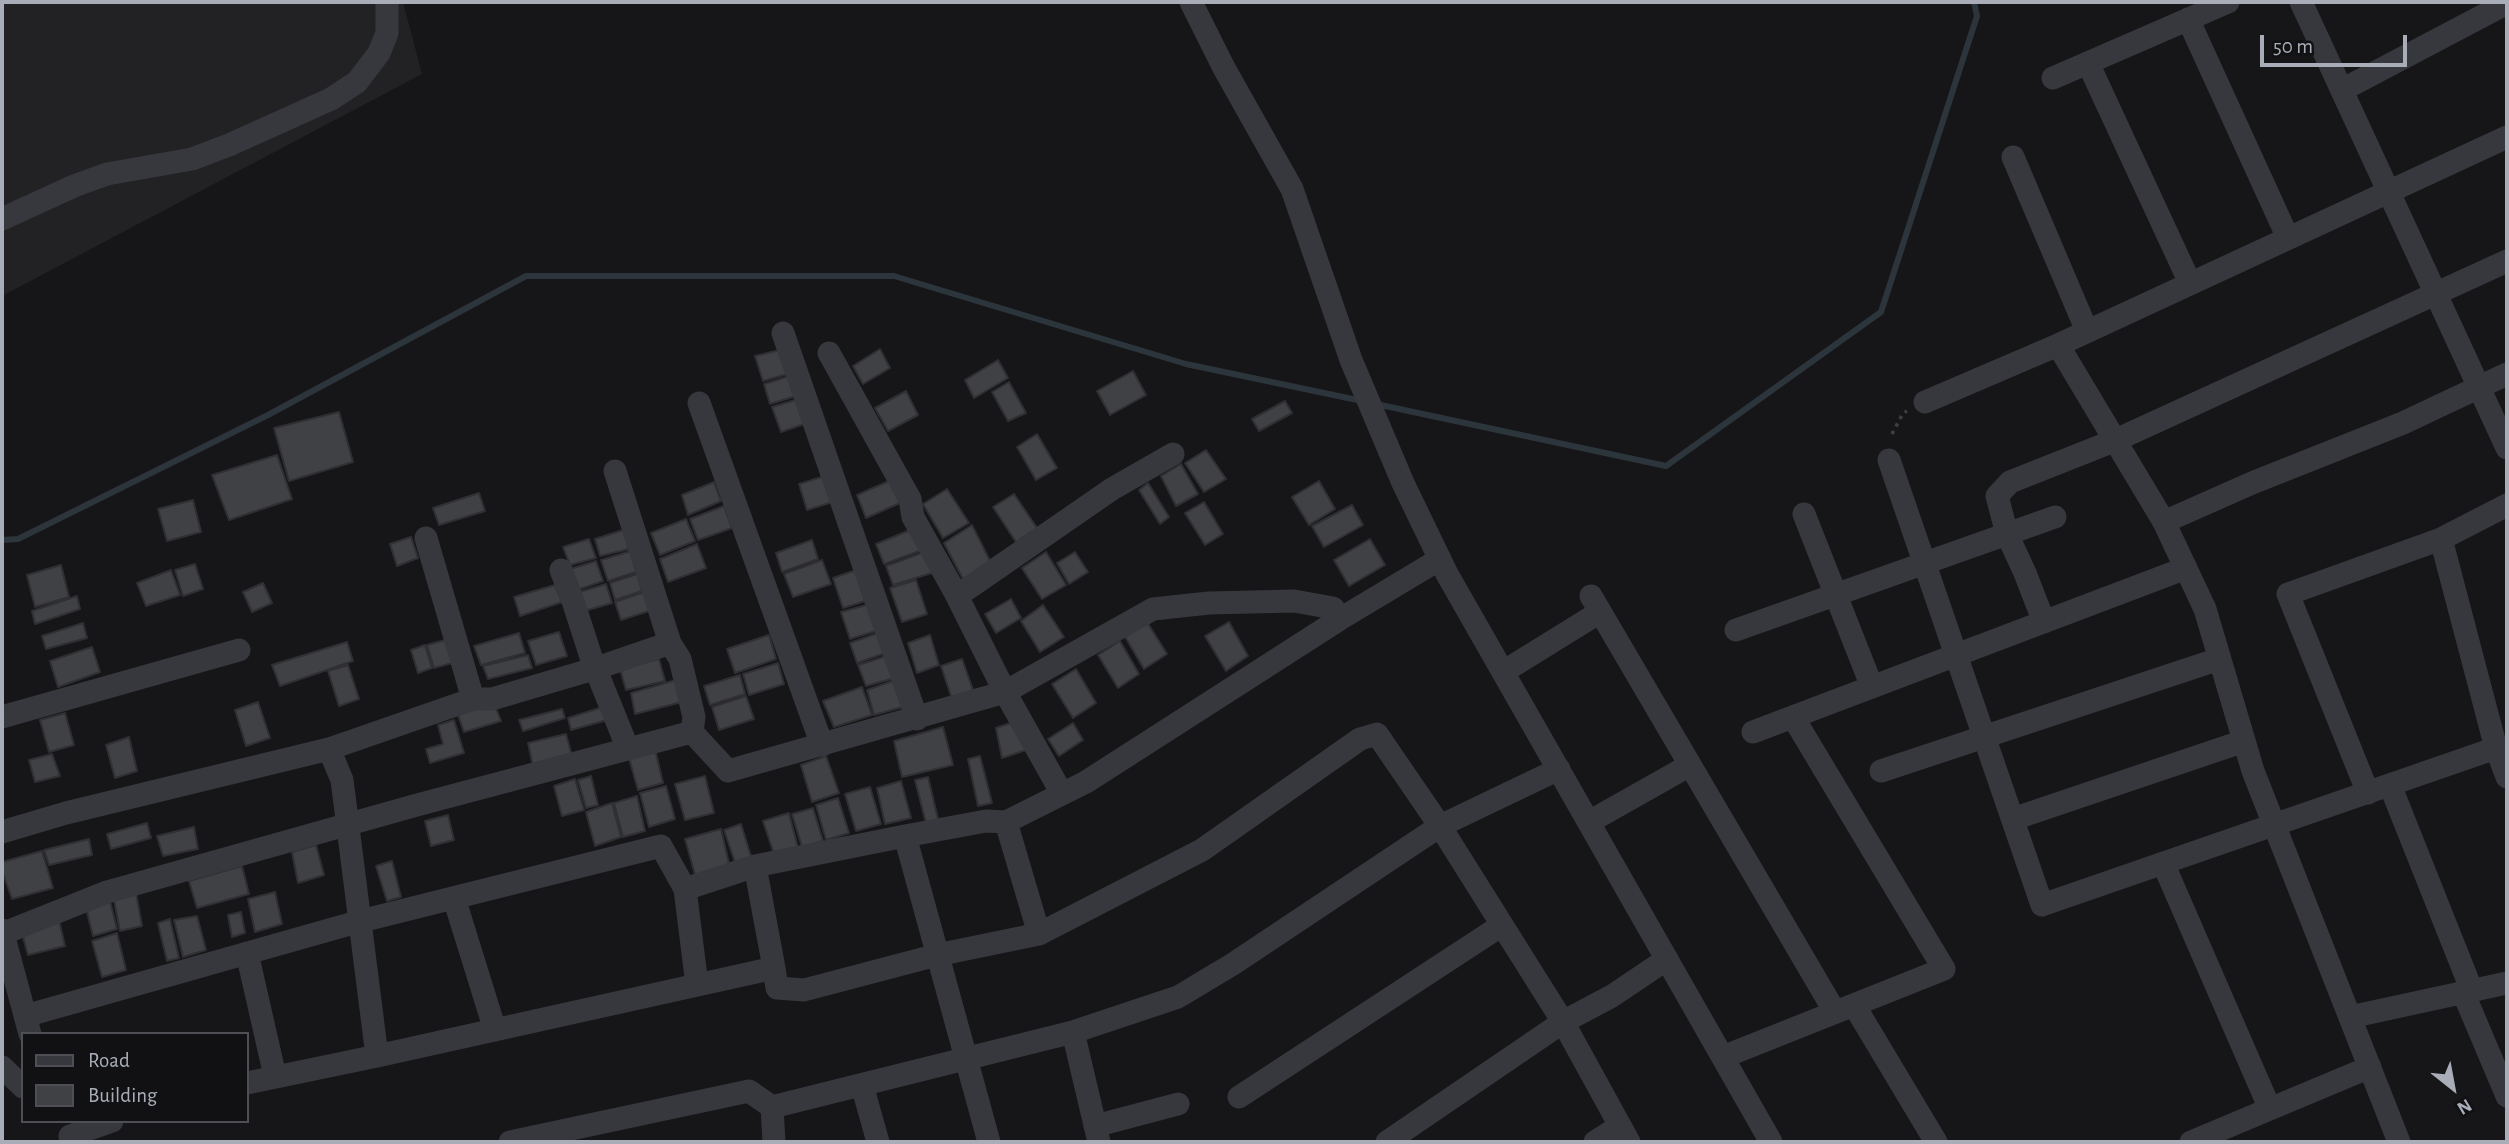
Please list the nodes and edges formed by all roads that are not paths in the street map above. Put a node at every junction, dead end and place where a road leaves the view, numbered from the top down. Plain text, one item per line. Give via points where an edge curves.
1 (387, 2) edge
2 (1191, 2) edge
3 (2228, 2) edge
4 (2301, 2) edge
5 (2507, 3) edge
6 (2188, 19) junction
7 (2088, 63) junction
8 (2053, 78) dead end
9 (2342, 90) junction
10 (2507, 137) edge
11 (2013, 157) dead end
12 (2388, 192) junction
13 (2, 219) edge
14 (2288, 239) junction
15 (2507, 261) edge
16 (2190, 284) junction
17 (2435, 294) junction
18 (2087, 331) junction
19 (783, 333) dead end
20 (2058, 345) junction
21 (829, 353) dead end
22 (2507, 373) edge
23 (2478, 387) junction
24 (1925, 402) road end
25 (699, 403) dead end
26 (2116, 440) junction
27 (2507, 448) edge
28 (1173, 454) dead end
29 (1889, 460) dead end
30 (614, 471) dead end
31 (2507, 505) edge
32 (1804, 514) dead end
33 (2055, 517) dead end
34 (2164, 522) junction
35 (2007, 534) junction
36 (426, 538) dead end
37 (2441, 539) junction
38 (1440, 559) junction
39 (1925, 563) junction
40 (2186, 568) junction
41 (561, 570) dead end
42 (1836, 595) junction
43 (957, 596) junction
44 (1340, 619) junction
45 (2044, 622) junction
46 (1736, 630) dead end
47 (670, 643) junction
48 (239, 650) dead end
49 (1956, 655) junction
50 (2219, 659) junction
51 (597, 668) junction
52 (1503, 672) junction
53 (1872, 687) junction
54 (1005, 692) junction
55 (473, 699) junction
56 (2, 717) edge
57 (1793, 717) junction
58 (917, 719) junction
59 (692, 732) junction
60 (1753, 732) dead end
61 (1984, 737) junction
62 (2244, 741) junction
63 (822, 746) junction
64 (2496, 748) junction
65 (329, 749) junction
66 (628, 749) junction
67 (1690, 765) junction
68 (1559, 769) junction
69 (1881, 771) dead end
70 (2507, 776) edge
71 (2390, 785) junction
72 (1061, 792) junction
73 (2368, 793) junction
74 (2013, 819) junction
75 (1006, 822) junction
76 (1589, 822) junction
77 (348, 825) junction
78 (2274, 825) junction
79 (1440, 826) junction
80 (2, 832) edge
81 (905, 836) junction
82 (2163, 863) junction
83 (755, 866) junction
84 (685, 889) junction
85 (454, 898) junction
86 (360, 922) junction
87 (1502, 925) junction
88 (3, 931) edge
89 (1039, 934) junction
90 (247, 953) junction
91 (937, 955) junction
92 (1667, 959) junction
93 (774, 968) junction
94 (2507, 983) edge
95 (697, 985) junction
96 (2468, 991) junction
97 (1844, 1008) junction
98 (2350, 1017) junction
99 (1563, 1022) junction
100 (27, 1025) edge
101 (495, 1030) junction
102 (1073, 1032) junction
103 (377, 1056) junction
104 (1723, 1057) junction
105 (966, 1059) junction
106 (2, 1067) edge
107 (2370, 1067) junction
108 (275, 1076) junction
109 (248, 1083) edge
110 (21, 1085) edge
111 (862, 1085) junction
112 (2507, 1096) edge
113 (1239, 1097) dead end
114 (1178, 1104) dead end
115 (772, 1107) junction
116 (2270, 1109) junction
117 (104, 1123) edge
118 (68, 1133) edge
119 (1097, 1134) edge
120 (1624, 1134) edge
121 (510, 1142) edge
122 (774, 1142) edge
123 (878, 1142) edge
124 (989, 1142) edge
125 (1387, 1142) edge
126 (1595, 1142) edge
127 (1771, 1142) edge
128 (1936, 1142) edge
129 (2191, 1142) edge
130 (2399, 1142) edge

1 - 13 street via 387,33 379,53 357,82 331,99 192,159 107,174
2 - 38 street via 1292,190 1351,360
3 - 6 street
4 - 9 street
5 - 9 street
6 - 7 street
6 - 14 street
7 - 8 street
7 - 16 street
9 - 12 street
10 - 12 street
11 - 18 street
12 - 14 street
12 - 17 street
14 - 16 street
15 - 17 street
16 - 18 street
17 - 23 street
17 - 26 street
18 - 20 street
19 - 58 street
20 - 24 street
20 - 26 street
21 - 43 street via 910,499 913,517
22 - 23 street
23 - 27 street
23 - 34 street
25 - 63 street
26 - 34 street
26 - 35 street via 2010,482 1997,496
28 - 43 street via 1112,489
29 - 39 street
30 - 47 street
31 - 37 street
32 - 42 street
33 - 35 street
34 - 40 street
35 - 39 street
35 - 45 street
36 - 55 street
37 - 64 street
37 - 73 street via 2287,594
38 - 44 street
38 - 52 street
39 - 42 street
39 - 49 street
40 - 45 street
40 - 50 street
41 - 51 street
42 - 46 street
42 - 53 street
43 - 54 street
44 - 54 street via 1333,608 1294,601 1153,609
44 - 72 street via 1086,782
45 - 49 street
47 - 51 street
47 - 59 street via 680,659 694,718
48 - 56 street
49 - 53 street
49 - 61 street
50 - 61 street
50 - 62 street
51 - 55 street via 492,699
51 - 66 street
52 - 67 street via 1595,604
52 - 68 street
53 - 57 street
54 - 58 street
54 - 72 street
55 - 65 street
57 - 60 street
57 - 97 street via 1944,969
58 - 63 street
59 - 63 street via 728,771
59 - 66 street
61 - 69 street
61 - 74 street
62 - 74 street
62 - 78 street
64 - 70 street
64 - 71 street
65 - 77 street via 342,780
65 - 80 street
66 - 77 street
67 - 76 street
67 - 97 street
68 - 76 street
68 - 79 street
71 - 73 street
71 - 96 street
72 - 75 street
73 - 78 street
74 - 82 street via 2042,905
75 - 81 street via 986,821
75 - 89 street
76 - 92 street
77 - 86 street
77 - 88 street via 107,892
78 - 82 street
78 - 98 street
79 - 87 street
79 - 89 street via 1377,734 1360,739 1202,850
79 - 102 street via 1178,997
81 - 83 street
81 - 91 street
82 - 116 street
83 - 84 street
83 - 93 street
84 - 85 street via 661,846
84 - 95 street
85 - 86 street
85 - 101 street
86 - 90 street
86 - 103 street
87 - 99 street
87 - 113 street
88 - 100 street
89 - 91 street
90 - 100 street
90 - 108 street
91 - 93 street via 804,990 777,988
91 - 105 street
92 - 99 street
92 - 104 street
93 - 95 street
94 - 96 street
95 - 101 street
96 - 98 street
96 - 112 street
97 - 104 street
97 - 128 street
98 - 107 street
99 - 120 street
99 - 125 street
101 - 103 street
102 - 105 street
102 - 119 street
103 - 108 street
104 - 127 street
105 - 111 street
105 - 124 street
106 - 110 street
107 - 116 street
107 - 130 street
108 - 109 street
111 - 115 street
111 - 123 street
114 - 119 street
115 - 121 street via 749,1091
115 - 122 street
116 - 129 street
117 - 118 street
120 - 126 street

